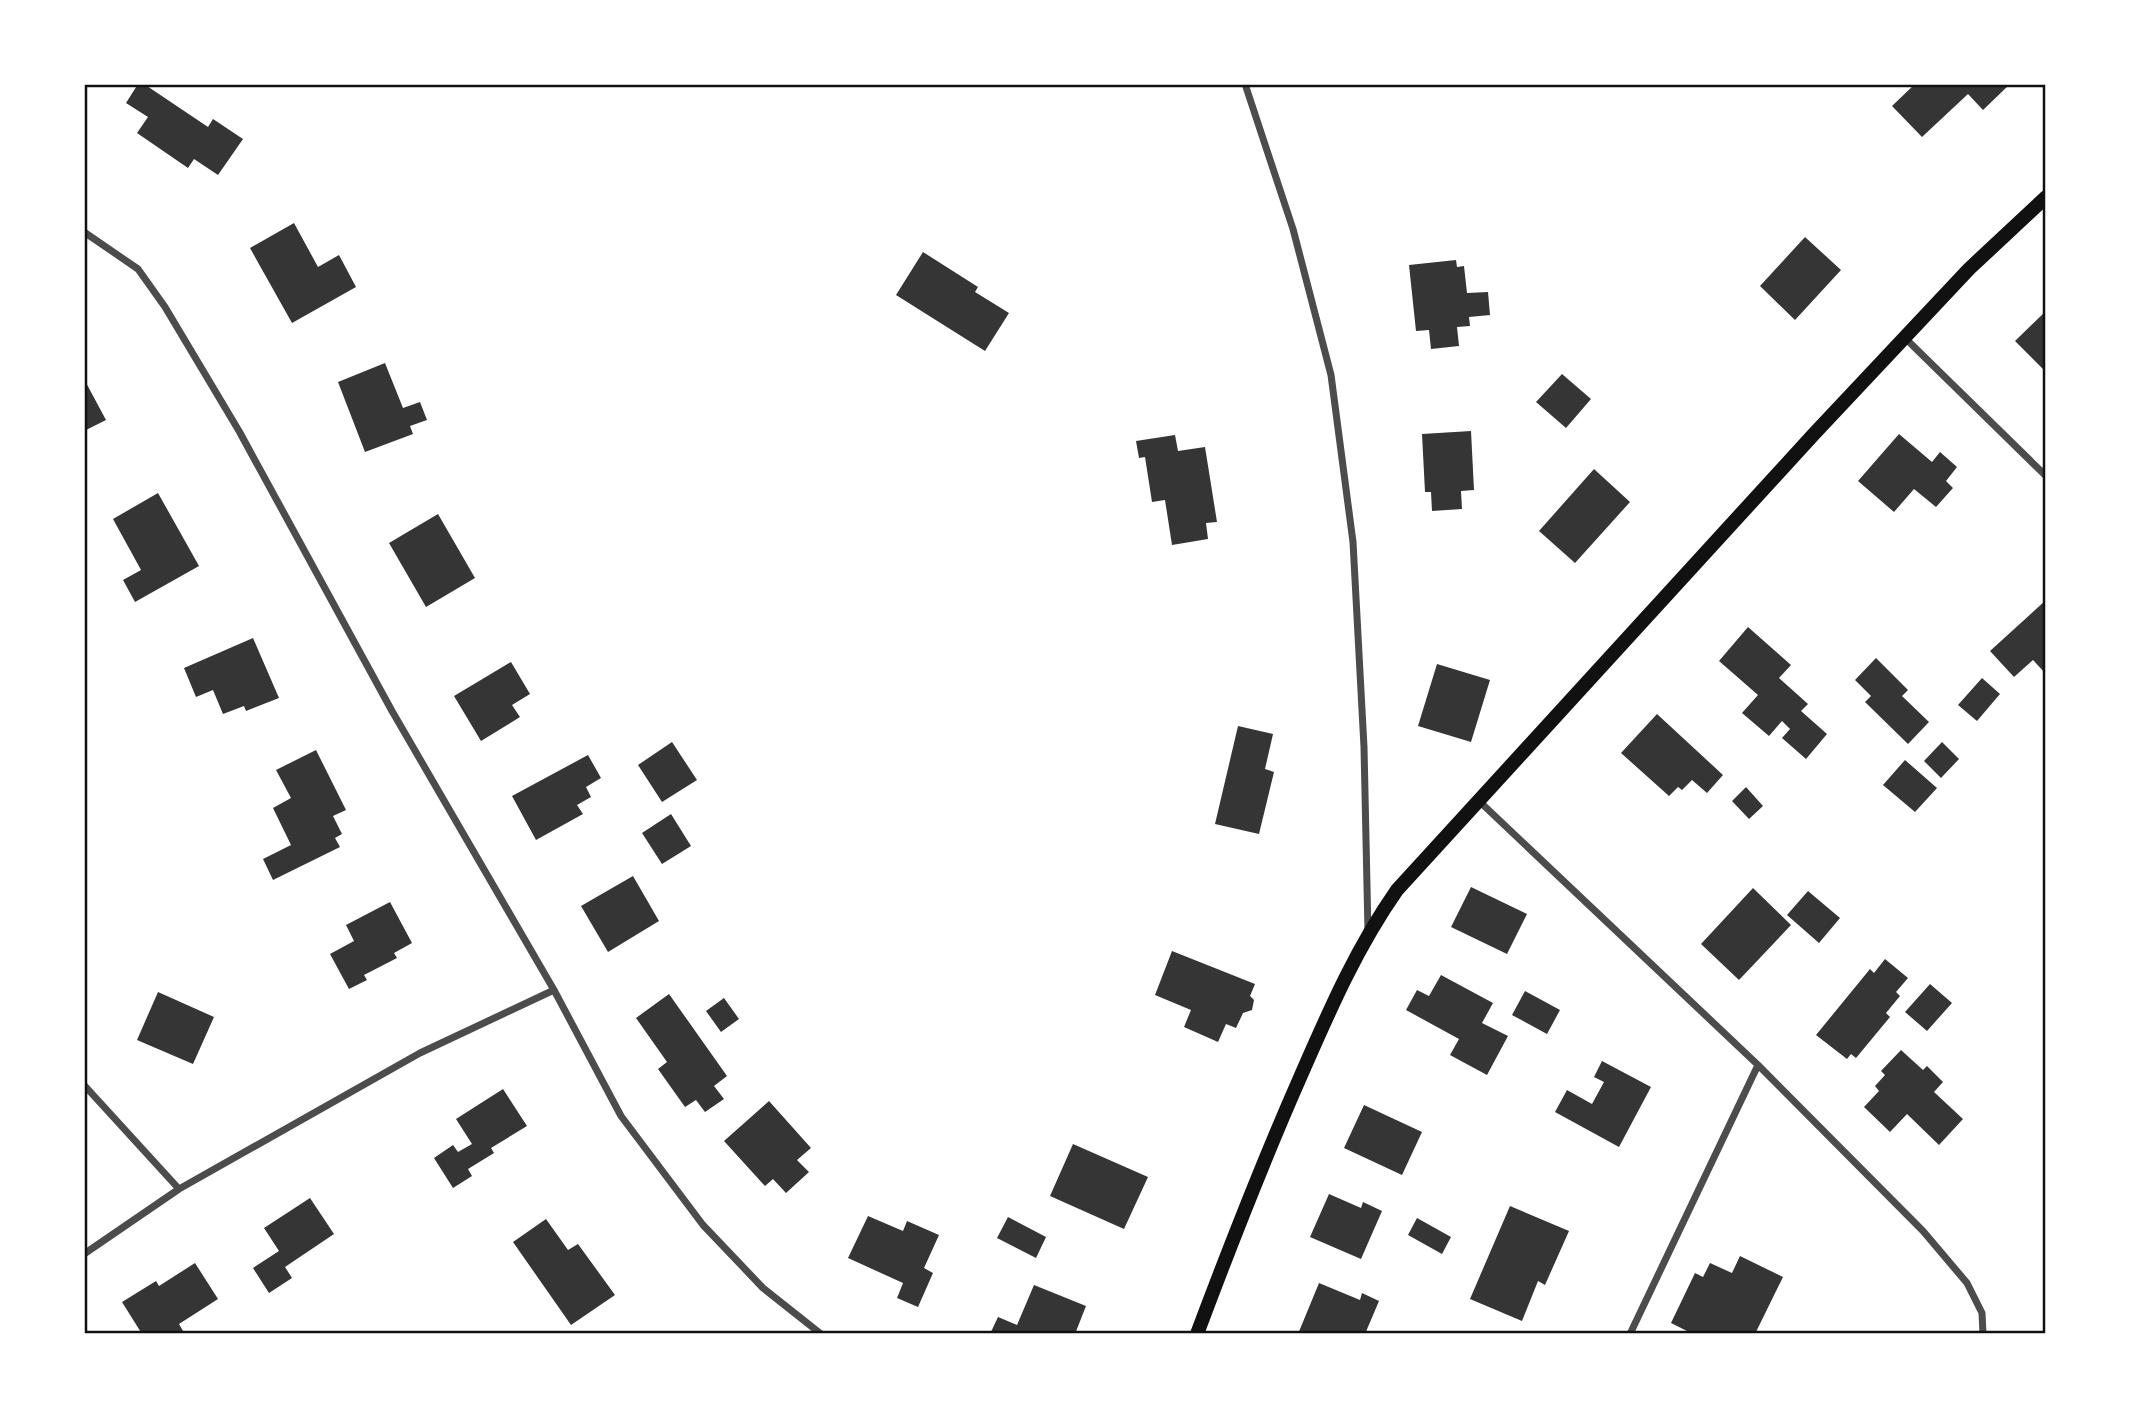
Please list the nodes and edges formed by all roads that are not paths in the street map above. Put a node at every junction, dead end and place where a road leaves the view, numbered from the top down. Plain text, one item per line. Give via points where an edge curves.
1 (1245, 84) edge
2 (2046, 197) edge
3 (84, 232) edge
4 (1905, 338) junction
5 (2046, 476) edge
6 (1479, 802) junction
7 (1368, 933) junction
8 (554, 990) junction
9 (1758, 1065) junction
10 (84, 1085) edge
11 (179, 1189) junction
12 (84, 1254) edge
13 (821, 1334) edge
14 (1196, 1334) edge
15 (1630, 1334) edge
16 (1983, 1334) edge

1 - 7 street via 1293,229 1331,375 1353,542
2 - 4 main road via 1969,269
3 - 8 street via 138,269 165,306
4 - 5 street
4 - 6 main road
6 - 7 main road via 1397,890
6 - 9 street
7 - 14 main road via 1255,1179
8 - 11 street via 420,1053
8 - 13 street via 621,1116 702,1226 763,1288
9 - 15 street
9 - 16 street via 1923,1231 1967,1283 1982,1312
10 - 11 street
11 - 12 street

